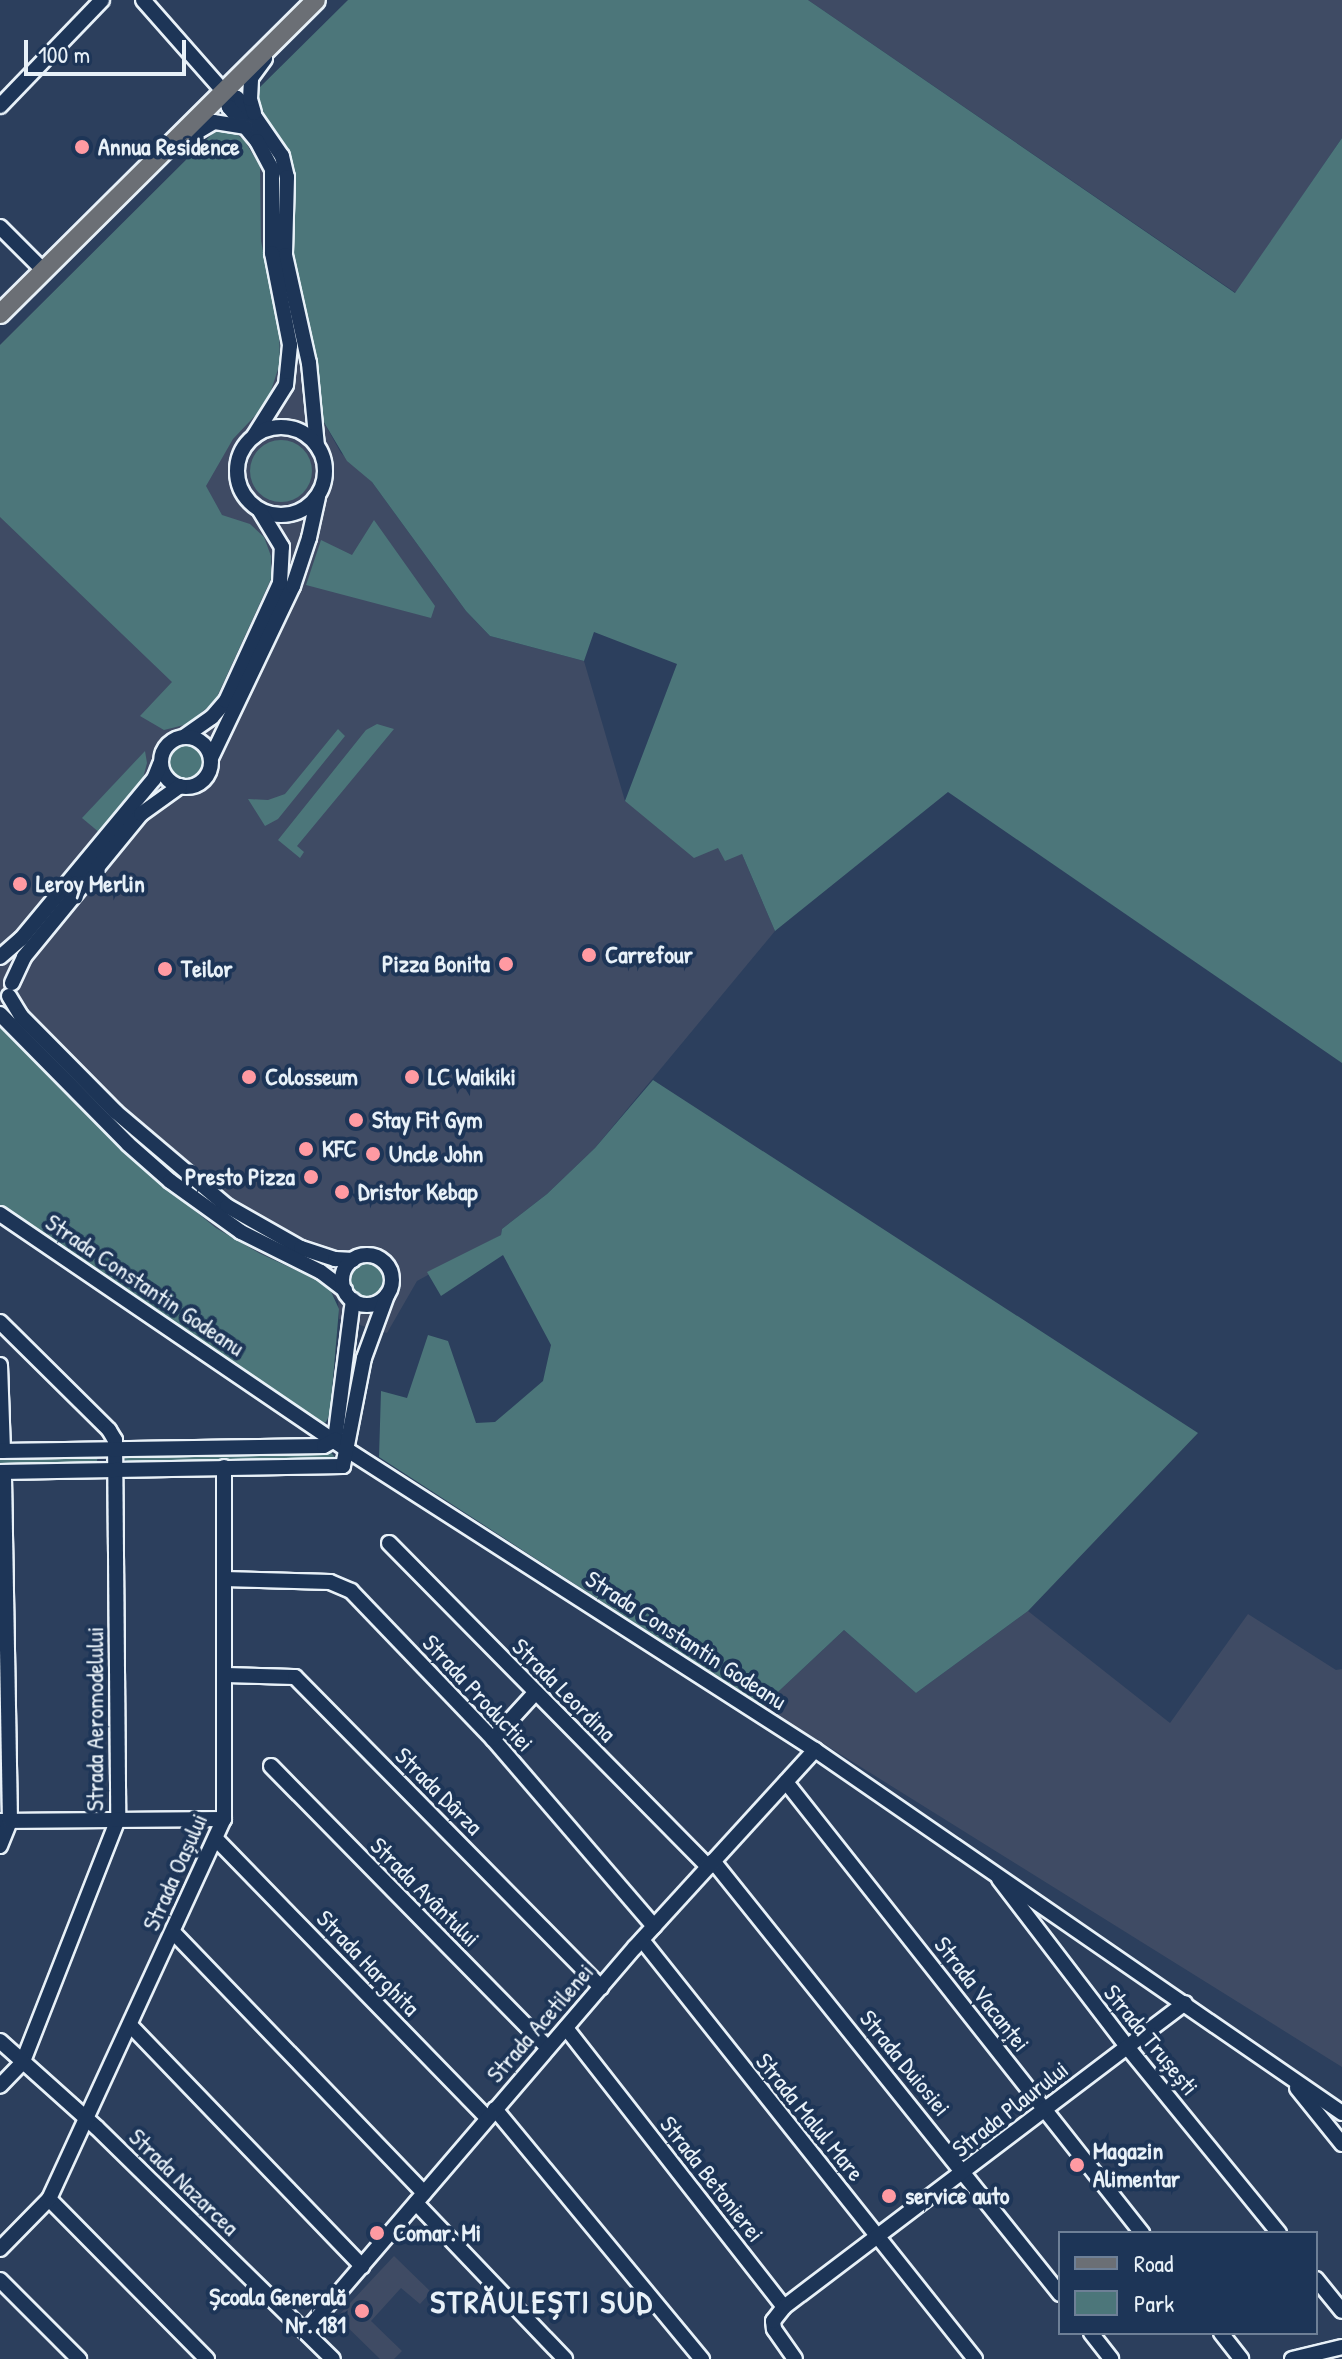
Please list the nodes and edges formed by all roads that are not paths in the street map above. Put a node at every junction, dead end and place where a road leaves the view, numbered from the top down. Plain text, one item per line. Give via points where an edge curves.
1 (102, 0) edge
2 (143, 0) edge
3 (316, 0) edge
4 (289, 27) junction
5 (224, 92) junction
6 (0, 106) edge
7 (251, 122) junction
8 (166, 151) junction
9 (0, 227) edge
10 (43, 270) junction
11 (0, 314) edge
12 (254, 436) junction
13 (317, 446) junction
14 (318, 497) junction
15 (260, 511) junction
16 (185, 736) junction
17 (211, 758) junction
18 (160, 764) junction
19 (180, 786) junction
20 (0, 957) edge
21 (0, 967) edge
22 (7, 994) edge
23 (0, 1014) edge
24 (0, 1214) edge
25 (353, 1260) junction
26 (349, 1295) junction
27 (387, 1295) junction
28 (0, 1322) edge
29 (0, 1365) edge
30 (335, 1440) junction
31 (115, 1448) junction
32 (1, 1451) edge
33 (349, 1451) junction
34 (224, 1467) junction
35 (115, 1469) junction
36 (2, 1472) edge
37 (389, 1543) dead end
38 (224, 1579) junction
39 (225, 1675) junction
40 (535, 1693) junction
41 (493, 1739) junction
42 (815, 1750) junction
43 (271, 1766) dead end
44 (786, 1782) junction
45 (118, 1819) junction
46 (224, 1819) junction
47 (5, 1821) edge
48 (216, 1839) junction
49 (0, 1846) edge
50 (711, 1864) junction
51 (993, 1870) junction
52 (654, 1926) junction
53 (173, 1932) junction
54 (642, 1940) junction
55 (601, 1987) junction
56 (1185, 2003) junction
57 (130, 2025) junction
58 (566, 2028) junction
59 (0, 2041) edge
60 (548, 2048) junction
61 (1128, 2048) junction
62 (23, 2062) junction
63 (1286, 2075) junction
64 (0, 2086) edge
65 (1044, 2108) junction
66 (491, 2113) junction
67 (1342, 2113) edge
68 (86, 2119) junction
69 (1342, 2144) edge
70 (965, 2171) junction
71 (420, 2198) junction
72 (49, 2199) junction
73 (1140, 2231) edge
74 (1277, 2231) edge
75 (878, 2237) junction
76 (0, 2249) edge
77 (362, 2266) junction
78 (0, 2280) edge
79 (1318, 2281) edge
80 (1058, 2291) edge
81 (784, 2307) junction
82 (1342, 2311) edge
83 (305, 2332) junction
84 (1093, 2335) edge
85 (1223, 2335) edge
86 (1342, 2347) edge
87 (79, 2359) edge
88 (207, 2359) edge
89 (333, 2359) edge
90 (565, 2359) edge
91 (702, 2359) edge
92 (795, 2359) edge
93 (975, 2359) edge
94 (1111, 2359) edge
95 (1241, 2359) edge
96 (1292, 2359) edge

1 - 6 street
2 - 5 street
3 - 4 main road
4 - 5 main road
4 - 7 street via 251,78
5 - 7 street via 229,107
5 - 8 main road
7 - 8 street via 214,122
7 - 12 street via 272,169 272,253 291,359 278,403
7 - 13 street via 285,167 285,255 309,363
8 - 10 main road
9 - 10 street
10 - 11 main road
12 - 13 street via 288,427
12 - 15 street via 238,461 237,475 249,502
13 - 14 street via 325,475
14 - 15 street via 298,513
14 - 17 street via 293,586
15 - 16 street via 282,547 280,583 226,701
16 - 17 street via 199,740
16 - 18 street via 169,743
17 - 19 street via 201,781
18 - 19 street via 167,779
18 - 20 street via 154,779 21,939
19 - 22 street via 141,814 24,957
21 - 22 street
22 - 25 street via 21,1016 116,1112 227,1206 301,1248
23 - 26 street via 170,1181 241,1232 321,1272
24 - 30 street, Strada Constantin Godeanu
25 - 26 street via 343,1277
25 - 27 street via 372,1255 384,1261 392,1278
26 - 27 street via 375,1304
26 - 30 street
27 - 33 street via 364,1358
28 - 31 street via 109,1430
29 - 32 street
30 - 31 street via 324,1446
30 - 33 street, Strada Constantin Godeanu
31 - 32 street
31 - 35 street, Strada Aeromodelului
33 - 34 street via 343,1466
33 - 42 street, Strada Constantin Godeanu
34 - 35 street
34 - 38 street, Strada Oașului
35 - 36 street
35 - 45 street, Strada Aeromodelului
36 - 47 street
37 - 40 street, Strada Leordina
38 - 39 street, Strada Oașului
38 - 41 street, Strada Productiei via 342,1585
39 - 46 street, Strada Oașului
39 - 55 street, Strada Dârza via 295,1677
40 - 41 street
40 - 50 street, Strada Leordina
41 - 52 street, Strada Productiei
42 - 44 street, Strada Acetilenei
42 - 51 street, Strada Constantin Godeanu
43 - 60 street, Strada Avântului
44 - 50 street, Strada Acetilenei
44 - 65 street, Strada Vacanței
45 - 46 street
45 - 47 street
45 - 62 street, Strada Aeromodelului
46 - 48 street, Strada Oașului
47 - 49 street
48 - 53 street, Strada Oașului
48 - 66 street, Strada Harghita
50 - 52 street, Strada Acetilenei
50 - 70 street, Strada Duiosiei
51 - 56 street, Strada Constantin Godeanu
51 - 61 street, Strada Trușești
52 - 54 street, Strada Acetilenei
53 - 57 street, Strada Oașului
53 - 71 street
54 - 55 street, Strada Acetilenei
54 - 75 street, Strada Malul Mare
55 - 58 street, Strada Acetilenei
56 - 61 street, Strada Plaurului
56 - 63 street, Strada Constantin Godeanu
57 - 68 street, Strada Oașului
57 - 77 street
58 - 60 street, Strada Acetilenei
58 - 81 street, Strada Betonierei
59 - 62 street, Strada Nazarcea
60 - 66 street, Strada Acetilenei
61 - 65 street, Strada Plaurului
61 - 74 street, Strada Trușești
62 - 64 street, Strada Aeromodelului
62 - 68 street, Strada Nazarcea
63 - 67 street, Strada Constantin Godeanu
63 - 69 street
65 - 70 street, Strada Plaurului
65 - 73 street, Strada Vacanței
66 - 71 street, Strada Acetilenei
66 - 91 street, Strada Harghita
68 - 72 street, Strada Oașului
68 - 83 street, Strada Nazarcea
70 - 75 street, Strada Plaurului
70 - 80 street, Strada Duiosiei
71 - 77 street, Strada Acetilenei
71 - 90 street
72 - 76 street, Strada Oașului
72 - 88 street
75 - 81 street, Strada Plaurului
75 - 93 street, Strada Malul Mare
77 - 83 street, Strada Acetilenei
78 - 87 street
79 - 82 street
81 - 92 street via 773,2321 774,2329
83 - 89 street, Strada Nazarcea
84 - 94 street
85 - 95 street
86 - 96 street

